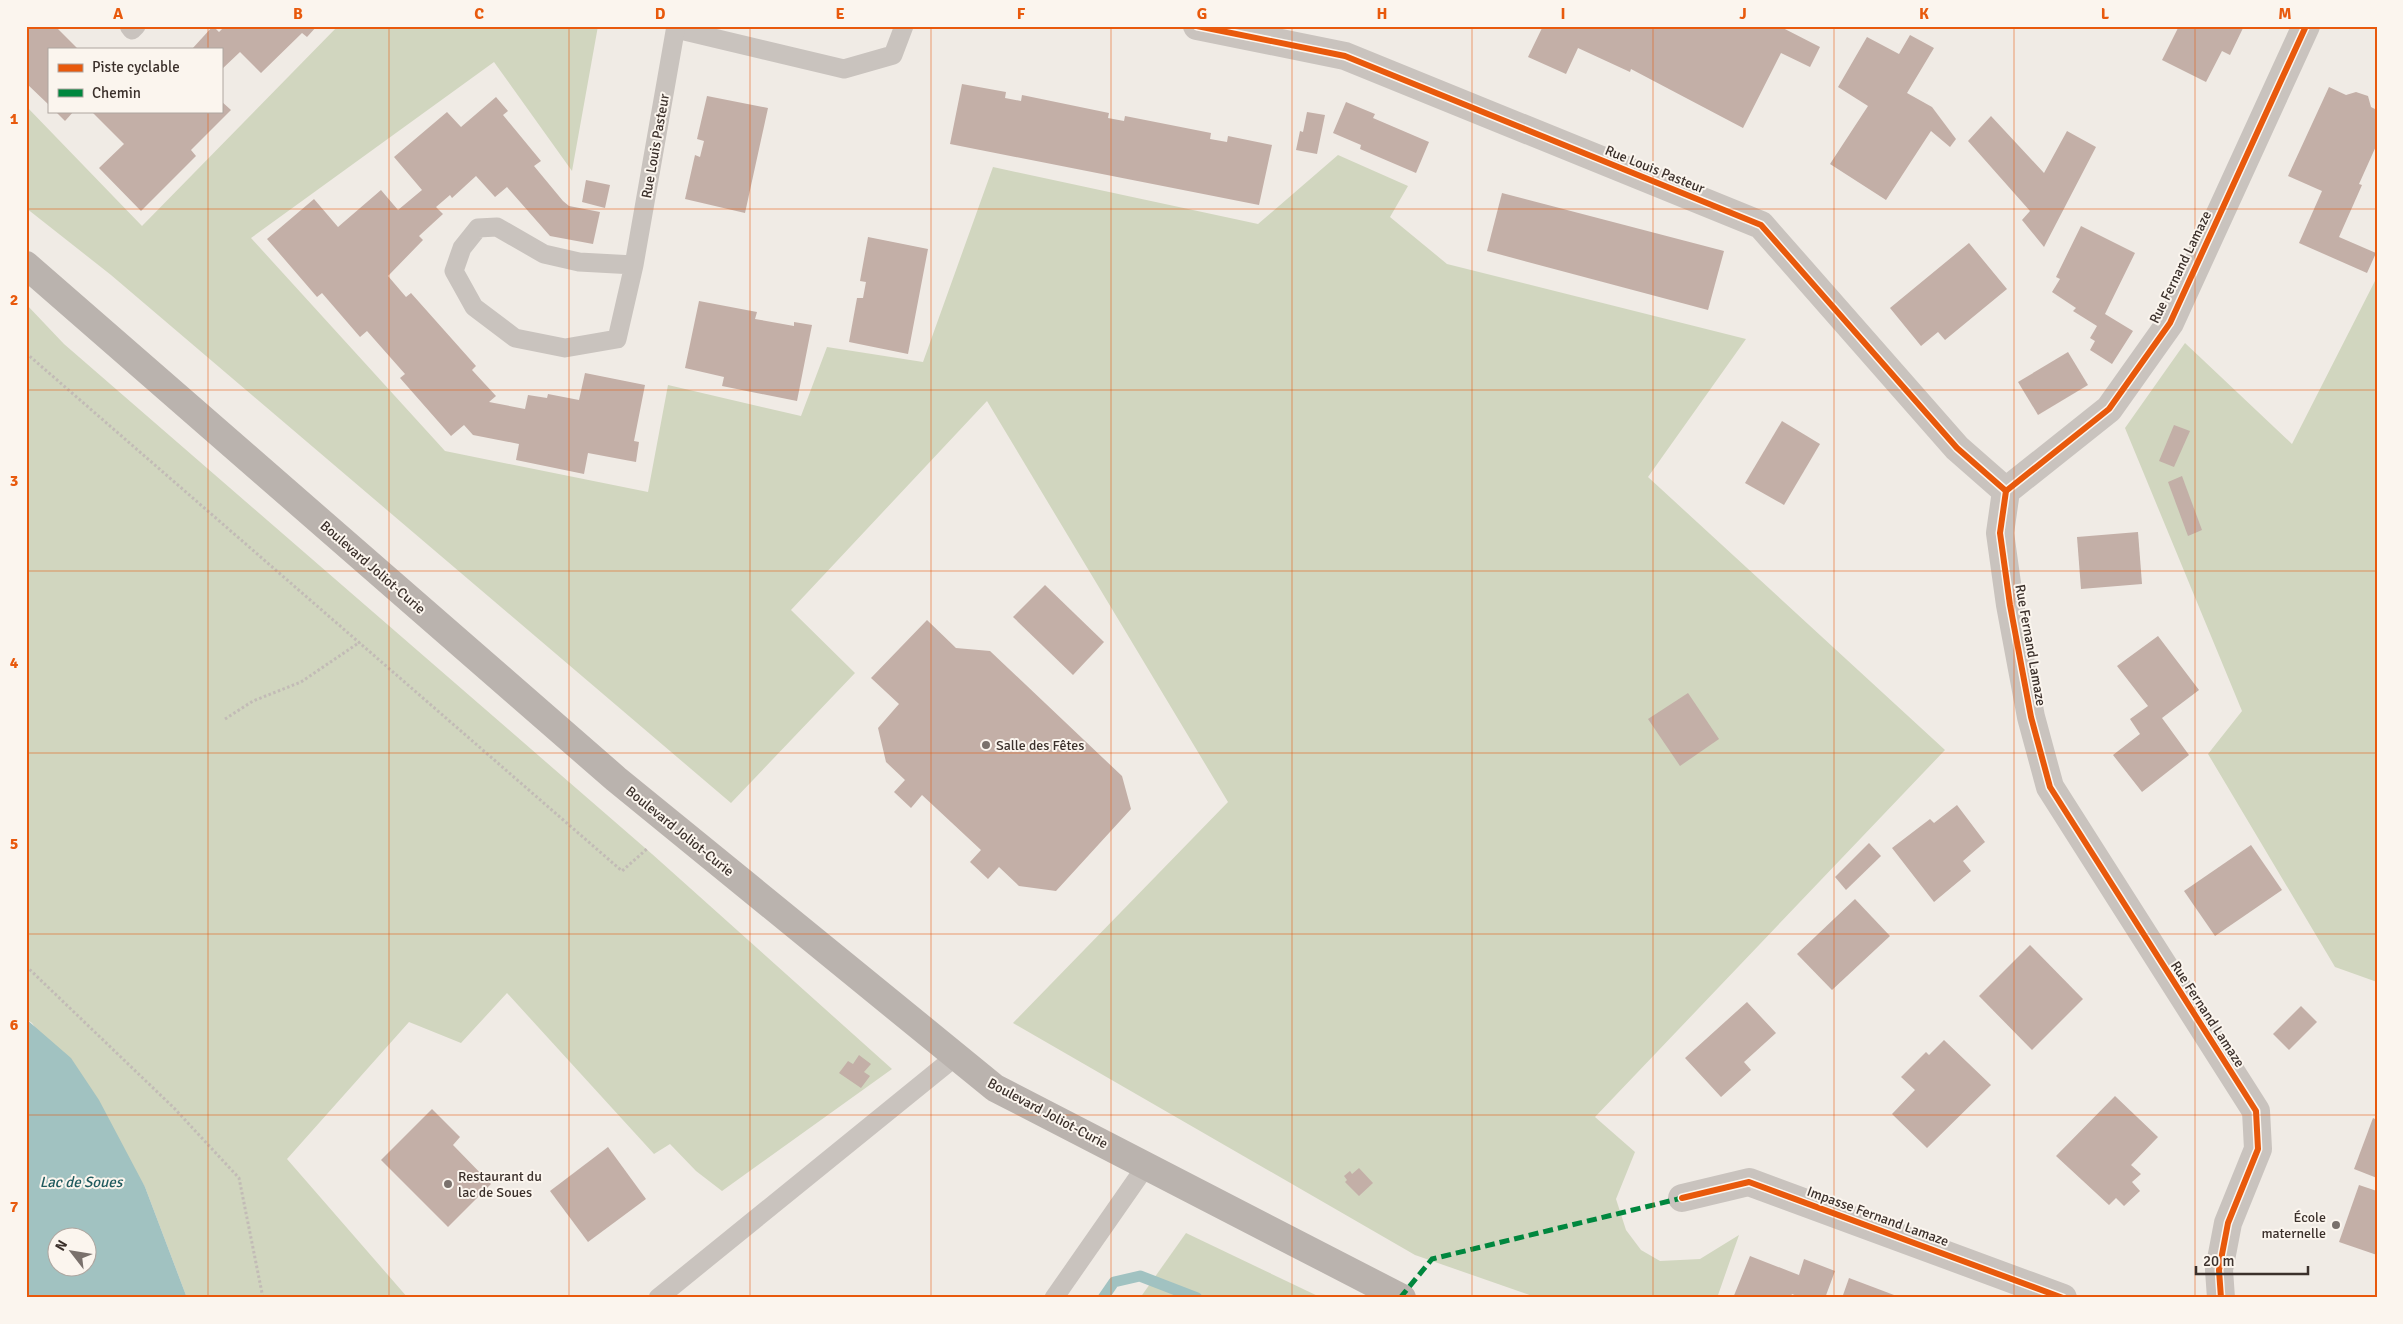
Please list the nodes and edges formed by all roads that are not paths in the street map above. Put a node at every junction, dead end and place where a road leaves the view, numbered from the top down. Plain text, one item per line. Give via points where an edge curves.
1 (129, 26) edge
2 (136, 26) edge
3 (904, 26) edge
4 (1197, 26) edge
5 (2306, 26) edge
6 (676, 28) edge
7 (26, 265) edge
8 (634, 265) junction
9 (2006, 491) junction
10 (955, 1057) junction
11 (1146, 1166) junction
12 (1682, 1198) dead end
13 (658, 1298) edge
14 (1054, 1298) edge
15 (1402, 1298) edge
16 (2063, 1298) edge
17 (2221, 1298) edge

1 - 2 lane via 132,30
3 - 6 lane via 892,55 844,69
4 - 9 street, Rue Louis Pasteur via 1344,56 1761,226 1957,448
5 - 9 street, Rue Fernand Lamaze via 2170,323 2109,408
6 - 8 lane, Rue Louis Pasteur
7 - 10 main road, Boulevard Joliot-Curie via 608,772
8 - 8 lane, Rue Louis Pasteur via 617,339 565,348 515,338 474,307 454,271 462,248 478,228 497,226 544,254 579,262
9 - 17 street, Rue Fernand Lamaze via 2000,533 2009,596 2031,717 2050,787 2256,1110 2258,1149 2228,1223 2219,1270
10 - 11 main road, Boulevard Joliot-Curie via 995,1088
10 - 13 lane
11 - 14 lane
11 - 15 main road, Boulevard Joliot-Curie
12 - 16 street, Impasse Fernand Lamaze via 1749,1182

